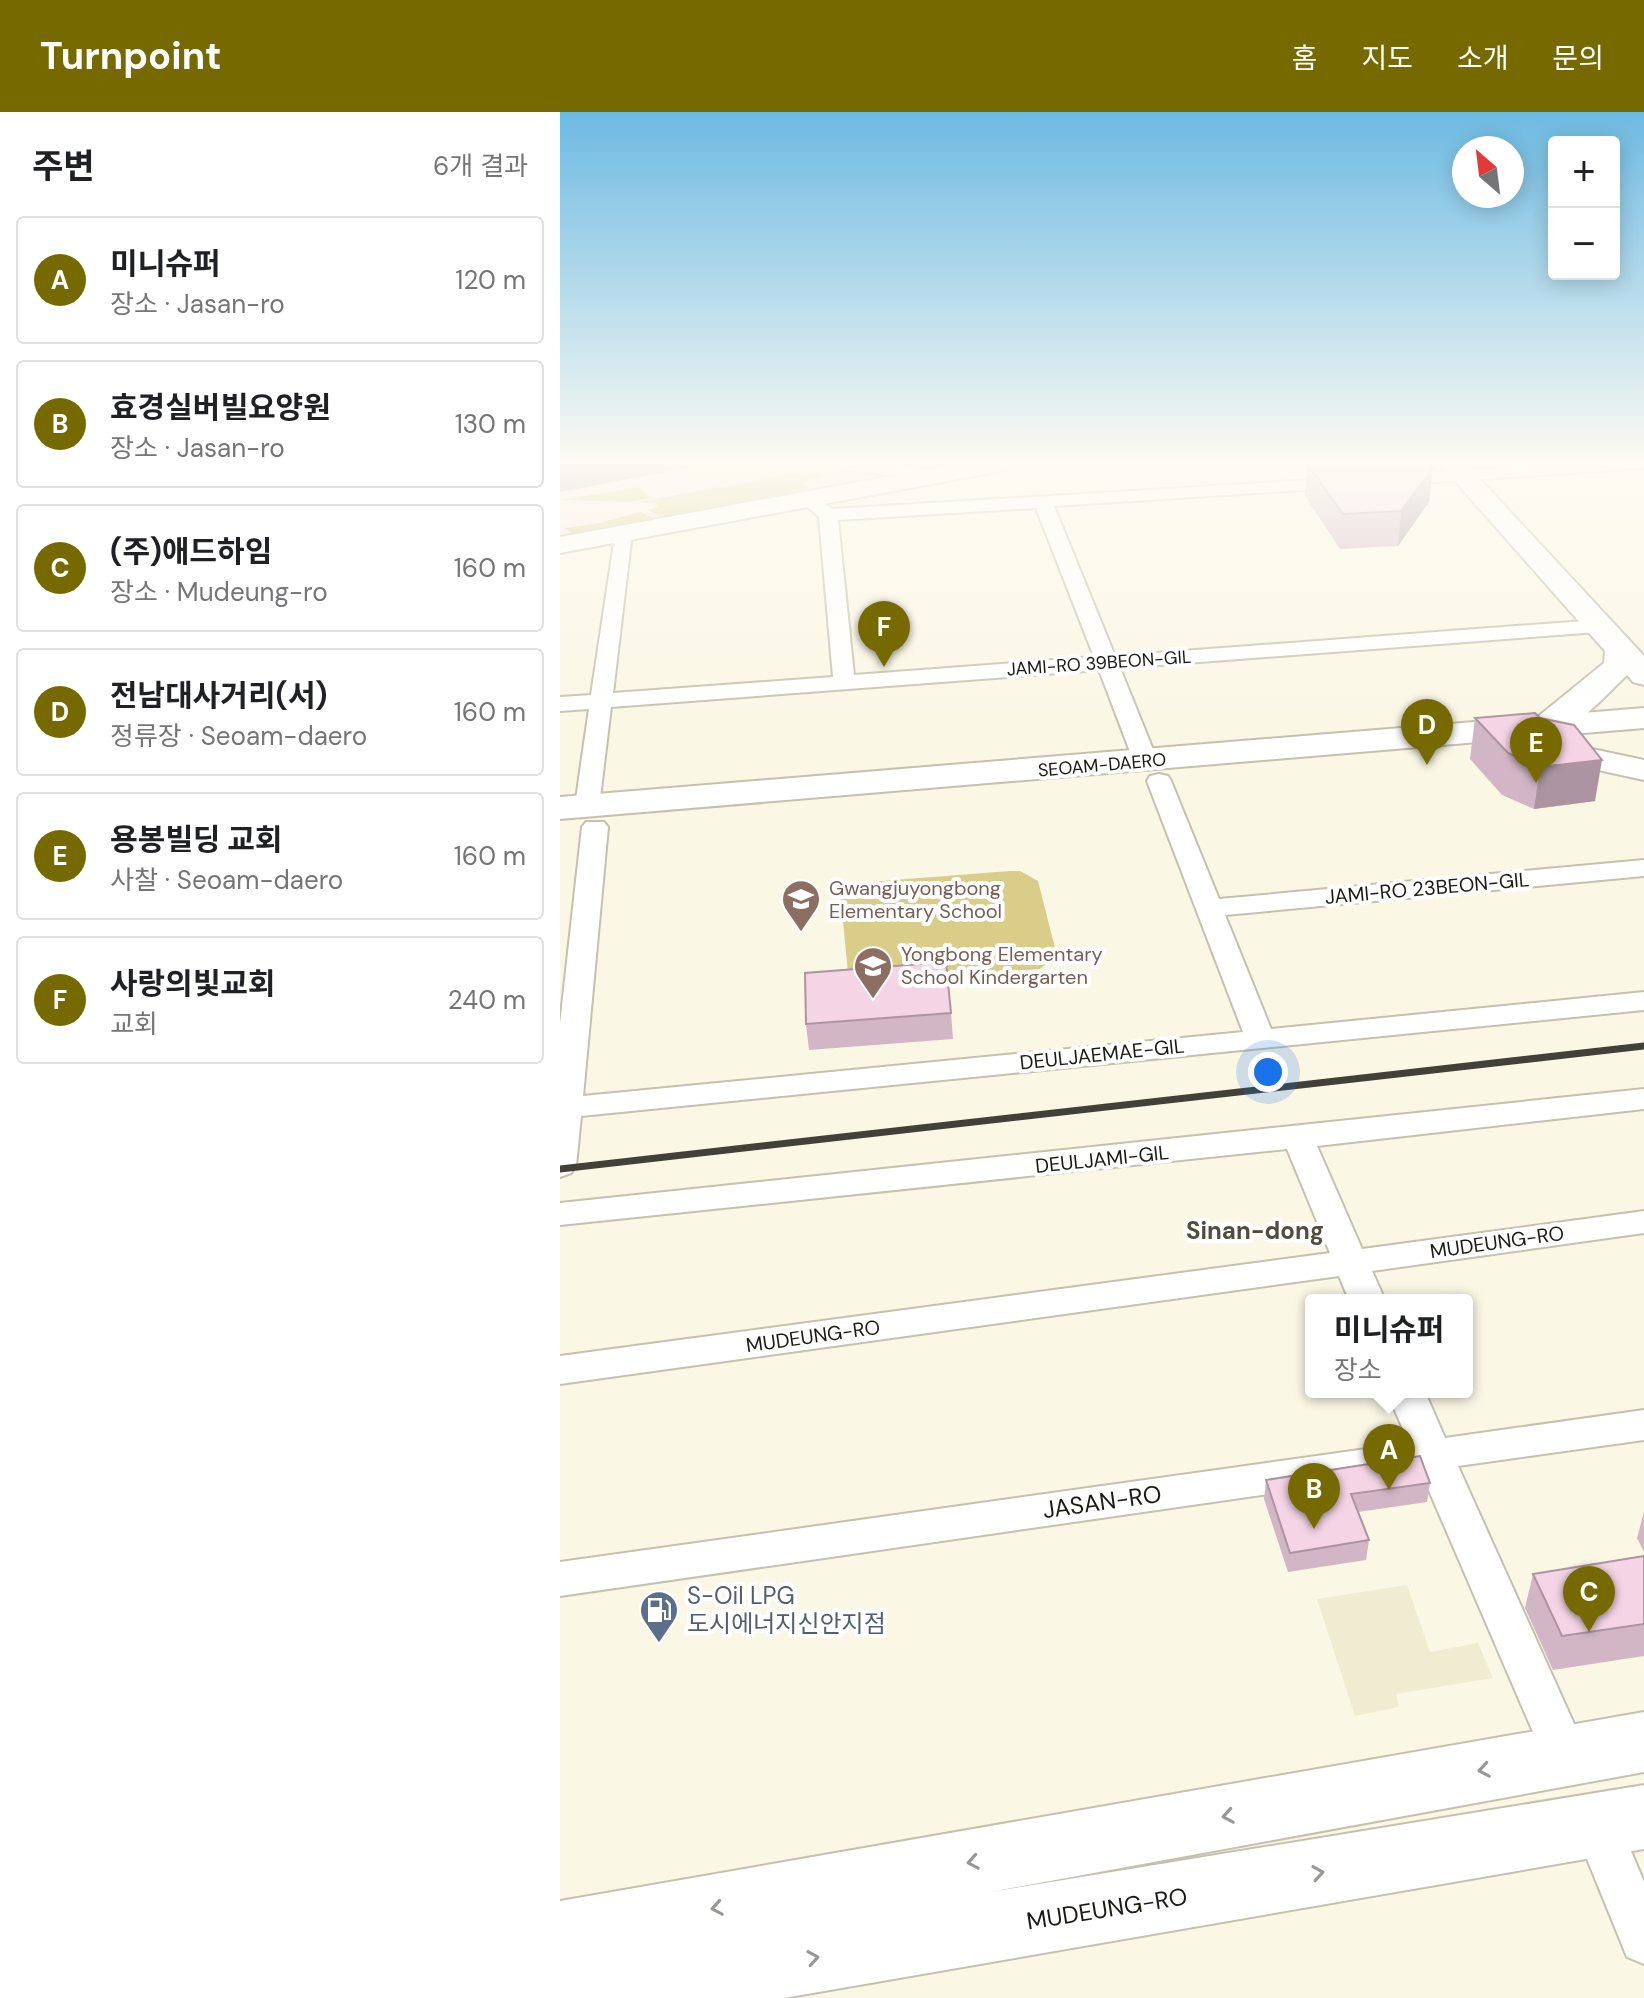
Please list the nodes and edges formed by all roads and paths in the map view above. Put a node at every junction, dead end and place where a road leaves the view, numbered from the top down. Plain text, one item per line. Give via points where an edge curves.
1 (621, 551) edge
2 (826, 551) edge
3 (1062, 551) edge
4 (1531, 551) edge
5 (1598, 626) junction
6 (1632, 653) edge
7 (1106, 663) junction
8 (1644, 675) edge
9 (844, 681) junction
10 (600, 701) junction
11 (560, 704) edge
12 (1644, 718) edge
13 (1543, 738) junction
14 (1644, 741) edge
15 (1644, 770) edge
16 (1152, 771) junction
17 (575, 818) edge
18 (1644, 868) edge
19 (1210, 908) junction
20 (570, 971) edge
21 (1644, 1001) edge
22 (1260, 1038) junction
23 (1644, 1099) edge
24 (563, 1108) edge
25 (1298, 1138) junction
26 (560, 1166) edge
27 (560, 1214) edge
28 (1644, 1222) edge
29 (1351, 1262) junction
30 (1364, 1294) edge
31 (560, 1370) edge
32 (1409, 1398) edge
33 (1644, 1425) edge
34 (1433, 1455) junction
35 (560, 1579) edge
36 (1644, 1742) edge
37 (1565, 1755) junction
38 (1620, 1822) edge
39 (560, 1936) edge
40 (1644, 1940) edge
41 (570, 1998) edge

1 - 10 street
2 - 9 street
3 - 7 street
4 - 5 street
5 - 6 street
5 - 7 street, JAMI-RO 39BEON-GIL
6 - 8 street
6 - 13 street
7 - 9 street, JAMI-RO 39BEON-GIL
7 - 16 street
9 - 10 street, JAMI-RO 39BEON-GIL
10 - 11 street, JAMI-RO 39BEON-GIL
10 - 17 street
12 - 13 street, SEOAM-DAERO
13 - 14 street, SEOAM-DAERO
13 - 15 street
13 - 16 street, SEOAM-DAERO
16 - 17 street, SEOAM-DAERO
16 - 19 street
17 - 20 street
18 - 19 street, JAMI-RO 23BEON-GIL
19 - 22 street
20 - 24 street
21 - 22 street, DEULJAEMAE-GIL
22 - 24 street, DEULJAEMAE-GIL
23 - 25 street, DEULJAMI-GIL
24 - 26 street
25 - 27 street, DEULJAMI-GIL
25 - 29 street
28 - 29 street, MUDEUNG-RO
29 - 30 street
29 - 31 street, MUDEUNG-RO
32 - 34 street
33 - 34 street, JASAN-RO
34 - 35 street, JASAN-RO
34 - 37 street
36 - 37 street
37 -> 39 street
38 - 40 street
41 -> 38 street, MUDEUNG-RO

